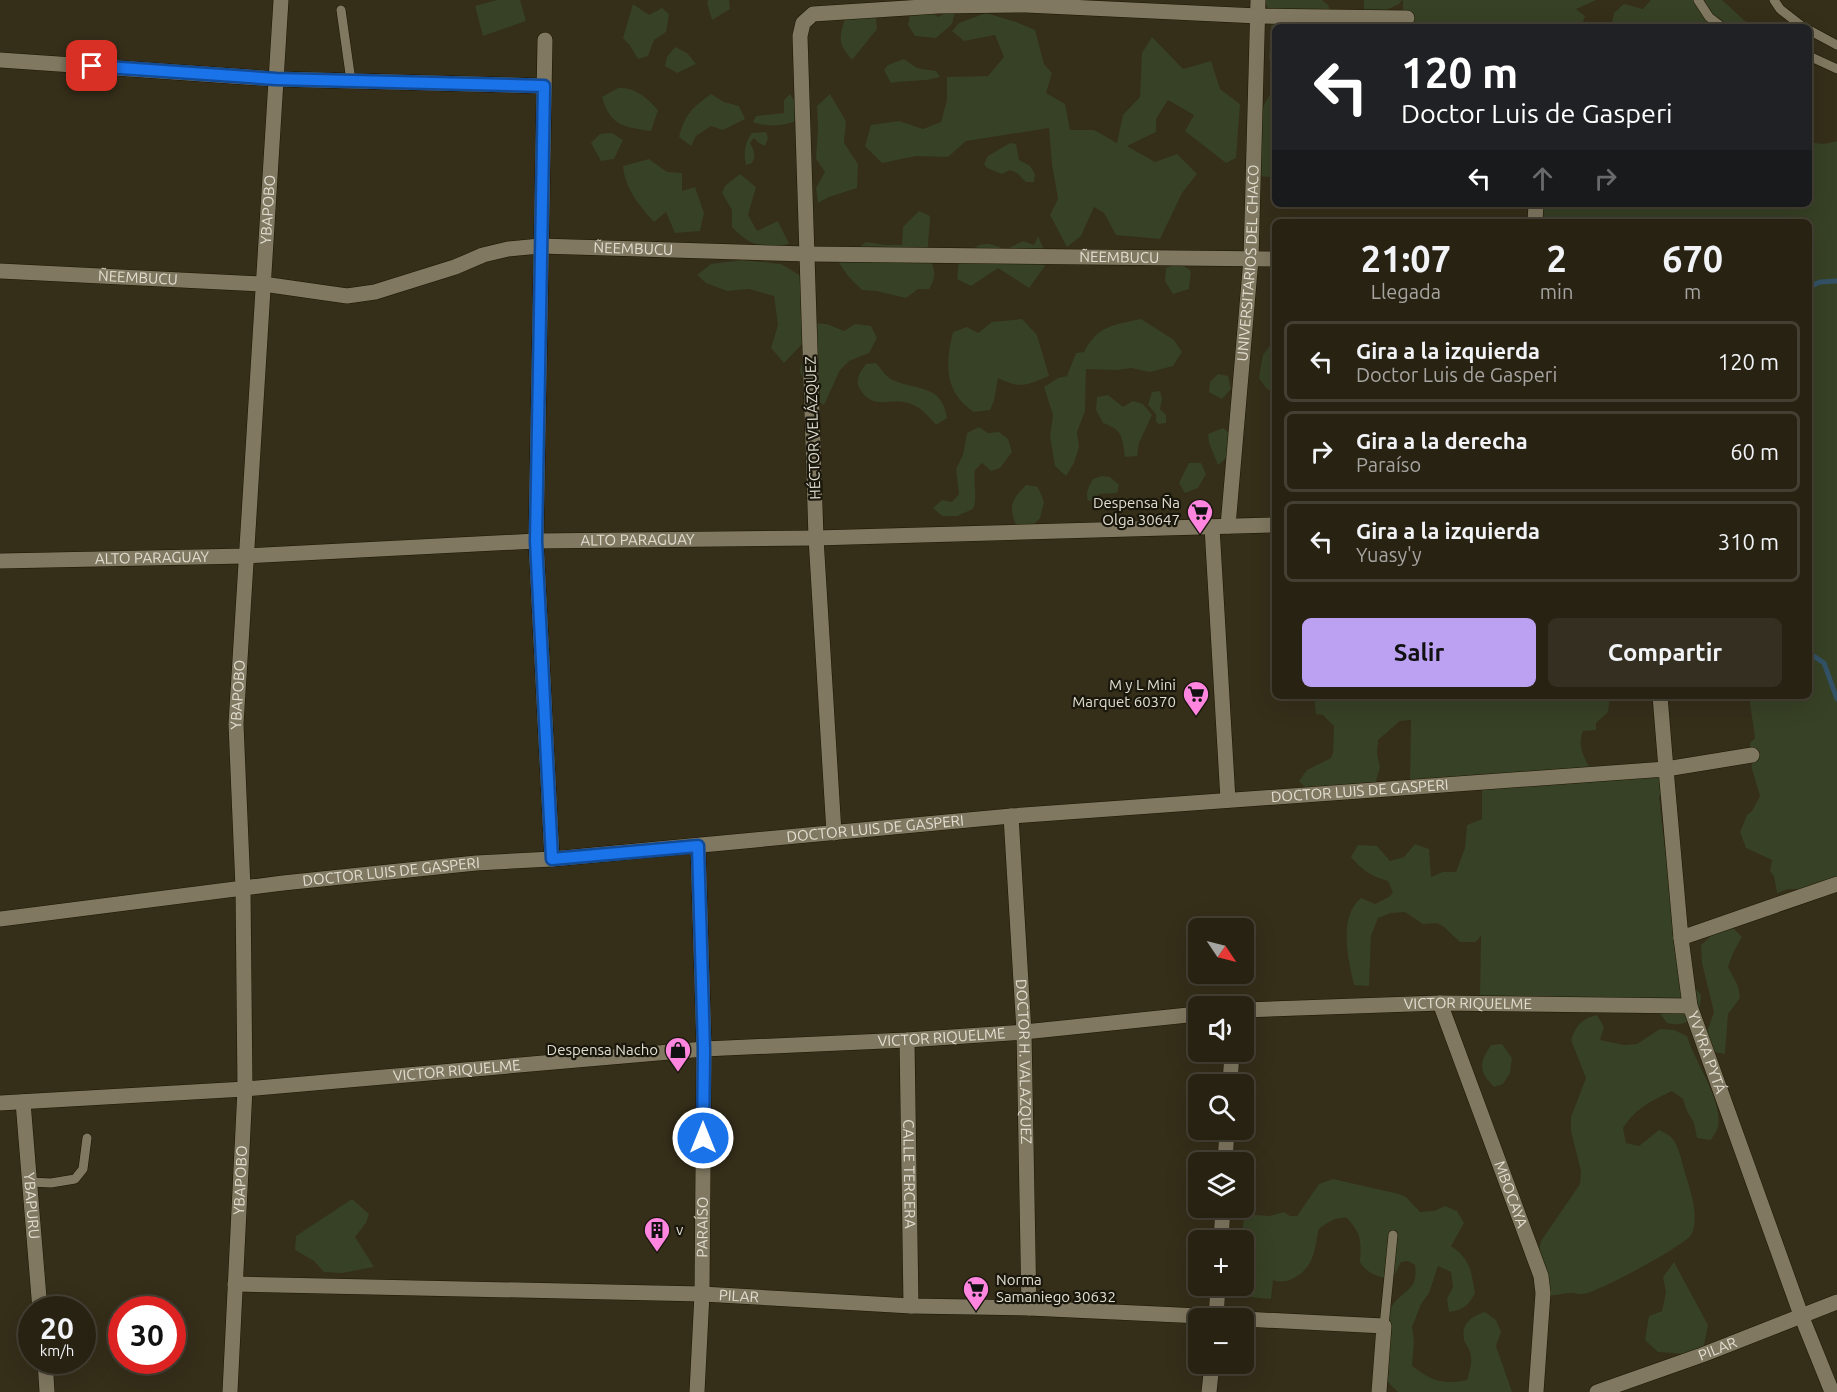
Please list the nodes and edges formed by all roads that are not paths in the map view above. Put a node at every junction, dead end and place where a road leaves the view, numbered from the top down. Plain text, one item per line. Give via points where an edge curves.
1 (281, 0) edge
2 (1258, 0) edge
3 (1698, 0) edge
4 (1774, 0) edge
5 (340, 10) dead end
6 (1258, 16) junction
7 (1407, 18) dead end
8 (1718, 24) edge
9 (1799, 24) edge
10 (1812, 32) edge
11 (545, 40) dead end
12 (1837, 45) edge
13 (1812, 58) edge
14 (0, 60) edge
15 (1837, 69) edge
16 (276, 79) junction
17 (351, 81) junction
18 (544, 86) junction
19 (540, 246) junction
20 (807, 254) junction
21 (1251, 259) junction
22 (1272, 259) edge
23 (0, 271) edge
24 (263, 284) junction
25 (1272, 525) edge
26 (1220, 526) junction
27 (816, 538) junction
28 (536, 541) junction
29 (246, 556) junction
30 (0, 561) edge
31 (1660, 699) edge
32 (1752, 755) dead end
33 (1666, 769) junction
34 (1228, 800) junction
35 (1011, 816) junction
36 (834, 833) junction
37 (698, 846) junction
38 (552, 859) junction
39 (1837, 884) edge
40 (243, 888) junction
41 (0, 919) edge
42 (1681, 938) junction
43 (1440, 1004) junction
44 (1690, 1006) junction
45 (1254, 1010) edge
46 (1188, 1015) edge
47 (1024, 1032) junction
48 (908, 1040) junction
49 (704, 1050) junction
50 (245, 1089) junction
51 (23, 1102) junction
52 (0, 1103) edge
53 (87, 1138) dead end
54 (30, 1182) junction
55 (1393, 1235) dead end
56 (235, 1284) junction
57 (702, 1294) junction
58 (39, 1296) edge
59 (1837, 1302) edge
60 (911, 1306) junction
61 (1029, 1308) junction
62 (1802, 1315) junction
63 (1188, 1317) edge
64 (1254, 1319) edge
65 (1384, 1326) junction
66 (46, 1374) edge
67 (1211, 1374) edge
68 (1602, 1391) edge
69 (47, 1392) edge
70 (230, 1392) edge
71 (698, 1392) edge
72 (1209, 1392) edge
73 (1379, 1392) edge
74 (1536, 1392) edge
75 (1832, 1392) edge

1 - 16 street, YBAPOBO
2 - 6 street, UNIVERSITARIOS DEL CHACO
3 - 8 lane
4 - 9 lane
5 - 17 lane
6 - 7 street
6 - 20 street, HÉCTOR VELÁZQUEZ via 1026,5 813,14 803,23 800,36
6 - 21 street, UNIVERSITARIOS DEL CHACO
10 - 12 lane
11 - 18 street
13 - 15 lane
14 - 16 street
16 - 17 street
16 - 24 street, YBAPOBO
17 - 18 street
18 - 19 street
19 - 20 street, ÑEEMBUCU
19 - 24 street, ÑEEMBUCU via 483,255 375,292 347,296
19 - 28 street
20 - 21 street, ÑEEMBUCU
20 - 27 street, HÉCTOR VELÁZQUEZ
21 - 22 street, ÑEEMBUCU
21 - 26 street, UNIVERSITARIOS DEL CHACO
23 - 24 street, ÑEEMBUCU
24 - 29 street, YBAPOBO
25 - 26 street, ALTO PARAGUAY
26 - 27 street, ALTO PARAGUAY
26 - 34 street, UNIVERSITARIOS DEL CHACO
27 - 28 street, ALTO PARAGUAY
27 - 36 street, HÉCTOR VELÁZQUEZ
28 - 29 street, ALTO PARAGUAY
28 - 38 street
29 - 30 street, ALTO PARAGUAY
29 - 40 street, YBAPOBO via 236,724
31 - 33 street, YVYRA PYTÁ
32 - 33 street, DOCTOR LUIS DE GASPERI
33 - 34 street, DOCTOR LUIS DE GASPERI
33 - 42 street, YVYRA PYTÁ
34 - 35 street, DOCTOR LUIS DE GASPERI
35 - 36 street, DOCTOR LUIS DE GASPERI
35 - 47 street, DOCTOR H. VALAZQUEZ
36 - 37 street, DOCTOR LUIS DE GASPERI
37 - 38 street, DOCTOR LUIS DE GASPERI
37 - 49 street, PARAÍSO
38 - 40 street, DOCTOR LUIS DE GASPERI via 476,862
39 - 42 street
40 - 41 street, DOCTOR LUIS DE GASPERI
40 - 50 street, YBAPOBO
42 - 44 street, YVYRA PYTÁ
43 - 44 street, VICTOR RIQUELME
43 - 45 street, VICTOR RIQUELME
43 - 74 street, MBOCAYA via 1541,1276
44 - 62 street, YVYRA PYTÁ
46 - 47 street, VICTOR RIQUELME
47 - 48 street, VICTOR RIQUELME
47 - 61 street, DOCTOR H. VALAZQUEZ
48 - 49 street, VICTOR RIQUELME
48 - 60 street, CALLE TERCERA
49 - 50 street, VICTOR RIQUELME
49 - 57 street, PARAÍSO
50 - 51 street, VICTOR RIQUELME
50 - 56 street, YBAPOBO
51 - 52 street, VICTOR RIQUELME
51 - 54 street, YBAPURU
53 - 54 lane via 83,1169 75,1179
54 - 58 street, YBAPURU
55 - 65 lane
56 - 57 street, PILAR
56 - 70 street, YBAPOBO
57 - 60 street, PILAR
57 - 71 street, PARAÍSO
59 - 62 street, PILAR
60 - 61 street, PILAR
61 - 63 street, PILAR
62 - 68 street, PILAR
62 - 75 street, YVYRA PYTÁ
64 - 65 street, PILAR
65 - 73 street
66 - 69 street
67 - 72 street

